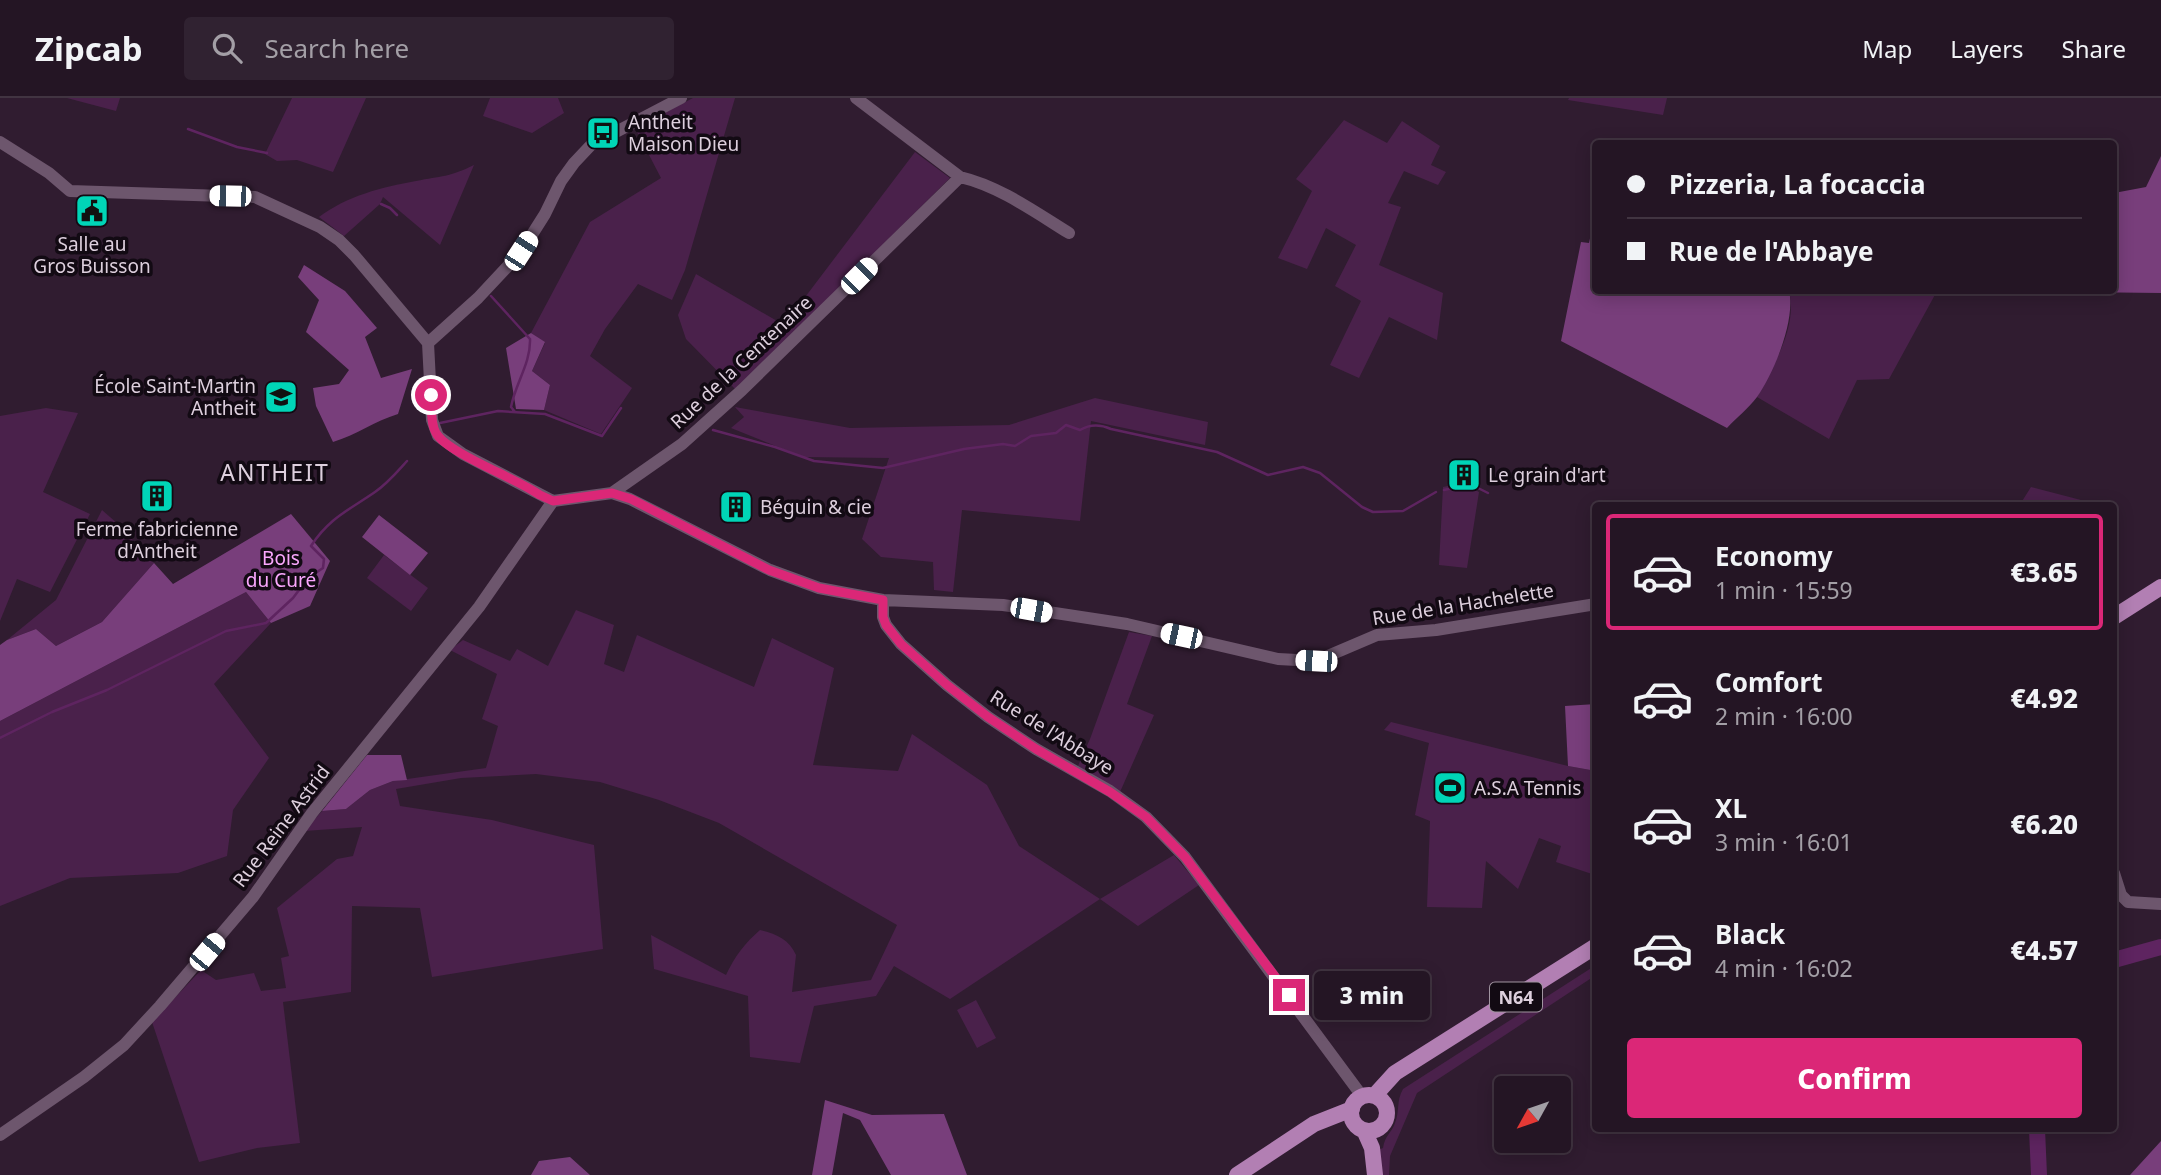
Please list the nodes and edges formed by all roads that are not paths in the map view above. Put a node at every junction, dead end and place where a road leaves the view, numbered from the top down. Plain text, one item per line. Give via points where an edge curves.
1 (681, 98) edge
2 (856, 98) edge
3 (0, 142) edge
4 (960, 177) junction
5 (1069, 233) dead end
6 (428, 343) junction
7 (612, 493) junction
8 (553, 501) junction
9 (2161, 587) edge
10 (883, 600) junction
11 (1592, 605) edge
12 (2117, 615) edge
13 (2117, 884) edge
14 (2161, 904) edge
15 (1592, 949) edge
16 (1367, 1112) junction
17 (0, 1135) edge
18 (1237, 1175) edge
19 (1375, 1175) edge

1 - 6 street via 591,145 561,181 521,251 478,299
2 - 4 street
3 - 6 street via 70,191 255,197 268,202 339,240
4 - 5 street via 1000,192
4 - 7 street, Rue de la Centenaire via 742,390 682,444
6 - 8 street via 432,420 438,436
7 - 8 street, Rue de la Centenaire
7 - 10 street, Rue de la Hachelette via 769,570 819,588
8 - 17 street, Rue Reine Astrid via 479,607 312,813 253,897 160,1006 124,1045
9 - 12 main road
10 - 11 street, Rue de la Hachelette via 1003,605 1127,624 1278,659 1316,661 1377,635
10 - 16 street, Rue de l'Abbaye via 886,625 947,685 1036,749 1137,810 1177,849 1240,929
13 - 14 street via 2128,902
15 - 16 main road, N64 via 1435,1049
16 - 18 main road via 1314,1124
16 - 19 main road

